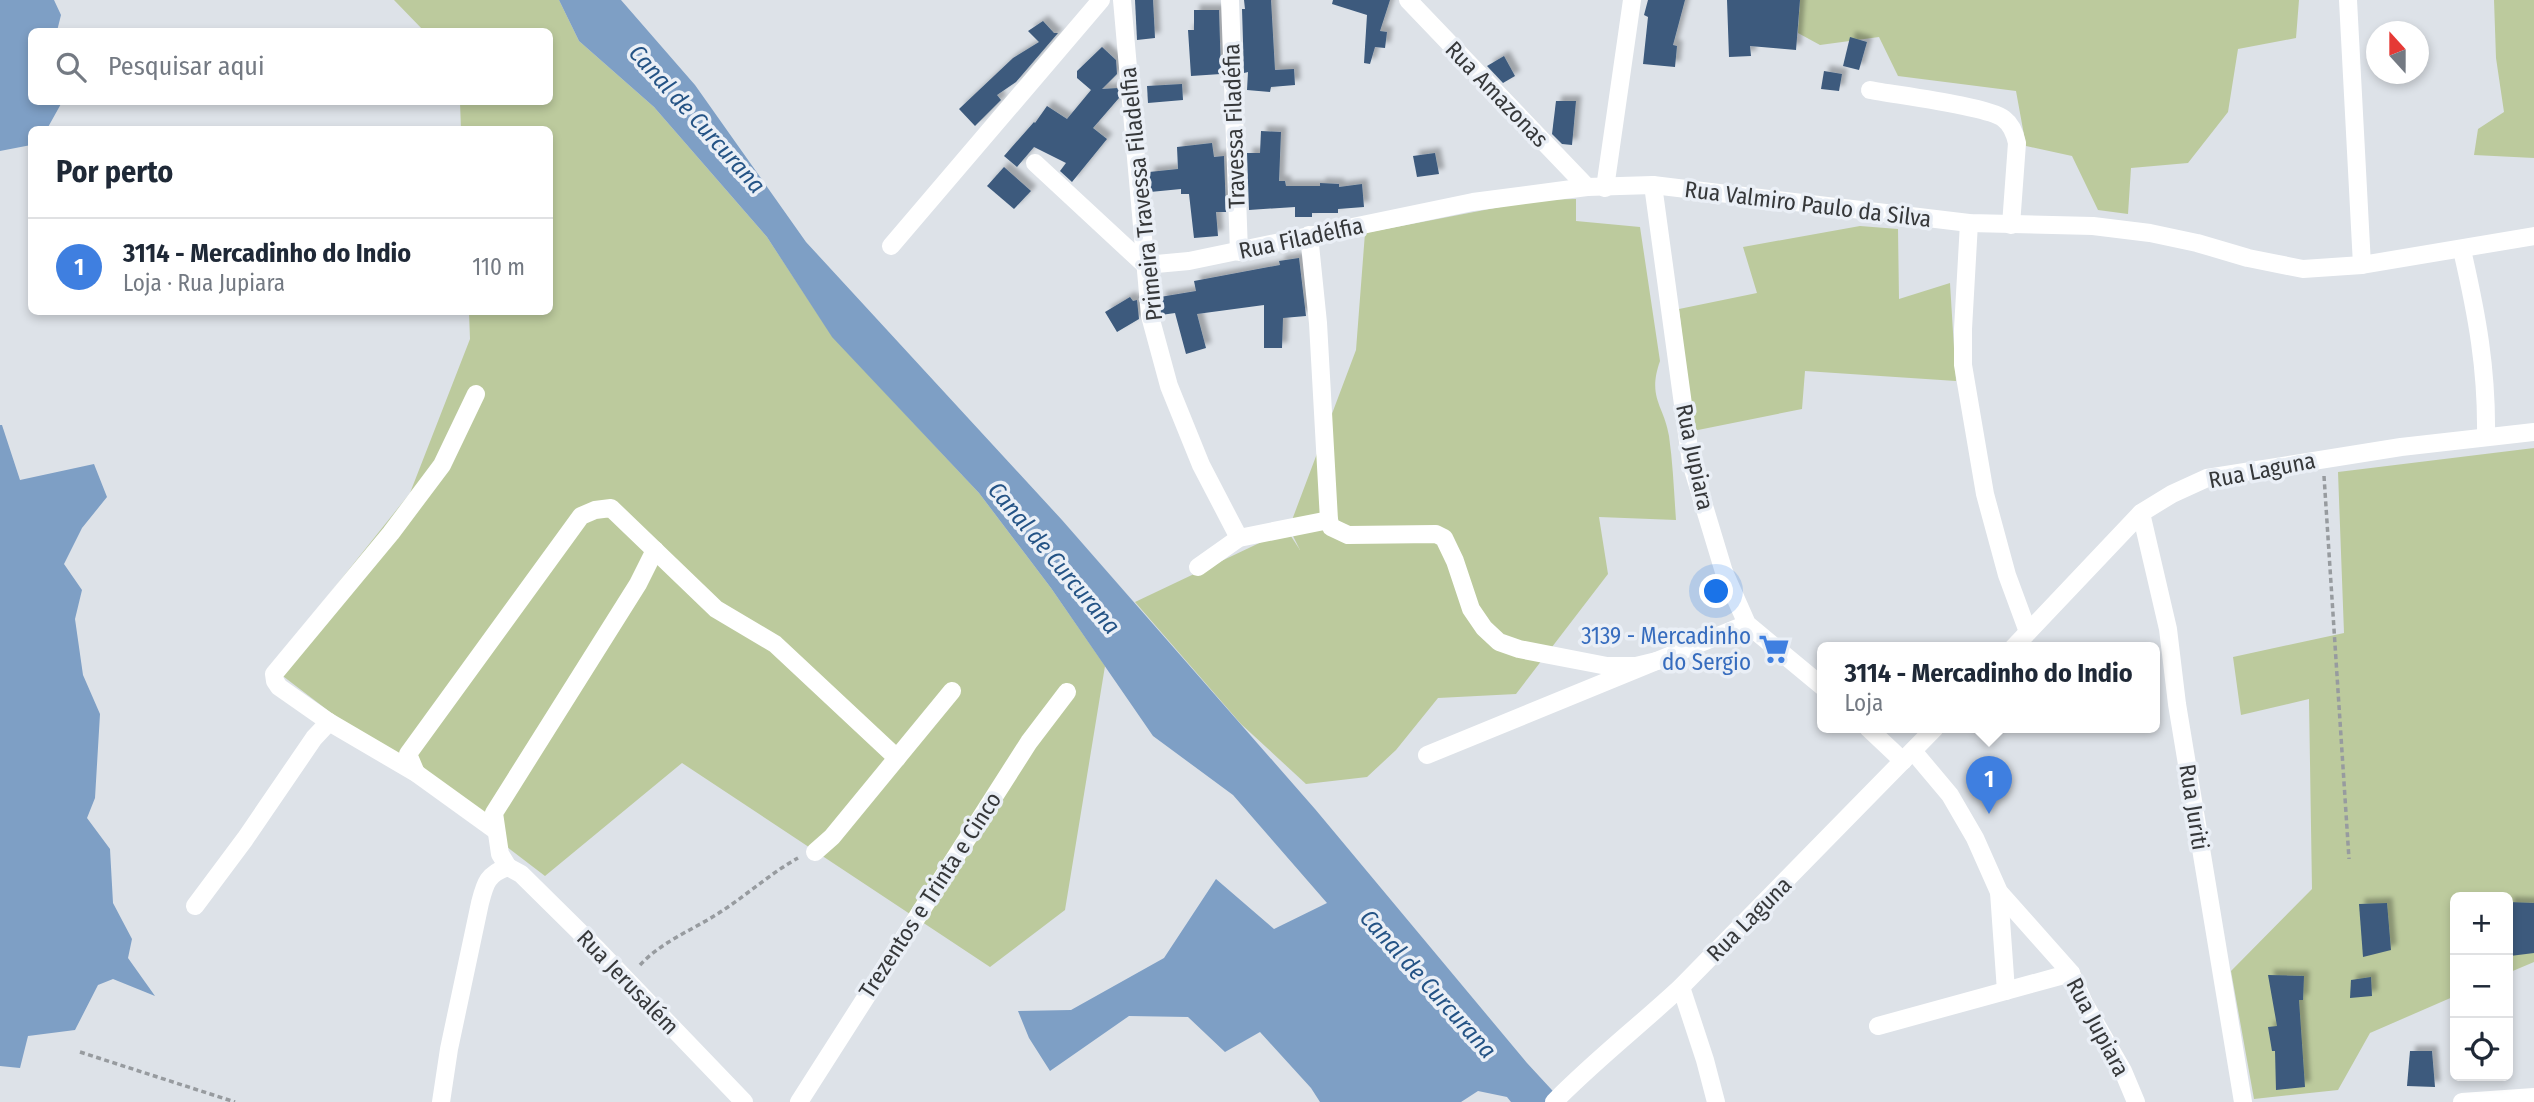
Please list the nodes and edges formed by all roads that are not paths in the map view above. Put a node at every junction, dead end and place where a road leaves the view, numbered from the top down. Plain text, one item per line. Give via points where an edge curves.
1 (1101, 0) edge
2 (1122, 0) edge
3 (1230, 0) edge
4 (1408, 0) edge
5 (1632, 0) edge
6 (2348, 0) edge
7 (1870, 90) dead end
8 (1035, 163) dead end
9 (1653, 186) junction
10 (1587, 187) junction
11 (1605, 188) junction
12 (1969, 223) junction
13 (2011, 225) junction
14 (1309, 235) junction
15 (2534, 236) edge
16 (891, 246) dead end
17 (2462, 250) junction
18 (1239, 251) junction
19 (1145, 265) junction
20 (2362, 265) junction
21 (476, 394) dead end
22 (2534, 432) edge
23 (2486, 436) junction
24 (2141, 513) junction
25 (1329, 520) junction
26 (1240, 538) junction
27 (655, 550) junction
28 (1198, 567) dead end
29 (1747, 625) junction
30 (2028, 632) junction
31 (2019, 642) edge
32 (1665, 659) junction
33 (1817, 682) edge
34 (952, 691) dead end
35 (1067, 692) dead end
36 (329, 722) junction
37 (1875, 733) edge
38 (1930, 733) edge
39 (1427, 755) dead end
40 (1908, 756) junction
41 (897, 758) junction
42 (416, 774) junction
43 (495, 830) junction
44 (814, 852) road end
45 (508, 867) junction
46 (1999, 892) junction
47 (195, 906) dead end
48 (2071, 973) junction
49 (1681, 987) junction
50 (2006, 991) junction
51 (1878, 1026) dead end
52 (2534, 1097) edge
53 (441, 1102) edge
54 (744, 1102) edge
55 (799, 1102) edge
56 (1554, 1102) edge
57 (1716, 1102) edge
58 (2136, 1102) edge
59 (2244, 1102) edge
60 (2462, 1102) edge

1 - 16 street
2 - 19 street, Primeira Travessa Filadelfia
3 - 18 street, Travessa Filadéfia
4 - 10 street, Rua Amazonas
5 - 11 street
6 - 20 street
7 - 13 street via 1986,111 2007,121 2017,143
8 - 19 street
9 - 11 street, Rua Valmiro Paulo da Silva
9 - 12 street, Rua Valmiro Paulo da Silva
9 - 29 street, Rua Jupiara via 1691,463 1724,572
10 - 11 street, Rua Filadélfia
10 - 14 street, Rua Filadélfia via 1473,202
12 - 13 street, Rua Valmiro Paulo da Silva
12 - 30 street via 1963,365 1985,494
13 - 20 street, Rua Valmiro Paulo da Silva via 2093,226 2150,233 2303,269
14 - 18 street, Rua Filadélfia
14 - 25 street
15 - 17 street, Rua Valmiro Paulo da Silva
17 - 20 street, Rua Valmiro Paulo da Silva
17 - 23 street via 2482,342
18 - 19 street, Rua Filadélfia
19 - 26 street, Primeira Travessa Filadelfia via 1150,316 1169,386 1201,465
21 - 36 street via 442,465 274,674 279,687
22 - 23 street, Rua Laguna
23 - 24 street, Rua Laguna via 2207,478
24 - 30 street, Rua Laguna
24 - 59 street, Rua Juriti via 2168,629
25 - 26 street
25 - 32 street via 1332,527 1348,535 1436,534 1444,538 1471,609 1499,642 1607,666
26 - 28 street
27 - 41 street via 716,609 775,644
27 - 42 street via 611,508 581,516 408,754
27 - 43 street via 501,800 494,813
29 - 32 street
29 - 33 street, Rua Jupiara
30 - 31 street, Rua Laguna
32 - 39 street
34 - 41 street
35 - 55 street, Trezentos e Trinta e Cinco via 1014,765
36 - 42 street
36 - 47 street
37 - 40 street, Rua Jupiara
38 - 40 street, Rua Laguna
40 - 46 street, Rua Jupiara via 1950,795
40 - 49 street, Rua Laguna
41 - 44 street via 832,838
42 - 43 street
43 - 45 street
45 - 53 street via 495,871 485,883
45 - 54 street, Rua Jerusalém via 522,874
46 - 48 street, Rua Jupiara
46 - 50 street, Rua Jupiara
48 - 50 street
48 - 58 street, Rua Jupiara
49 - 56 street, Rua Laguna
49 - 57 street
50 - 51 street
52 - 60 street

